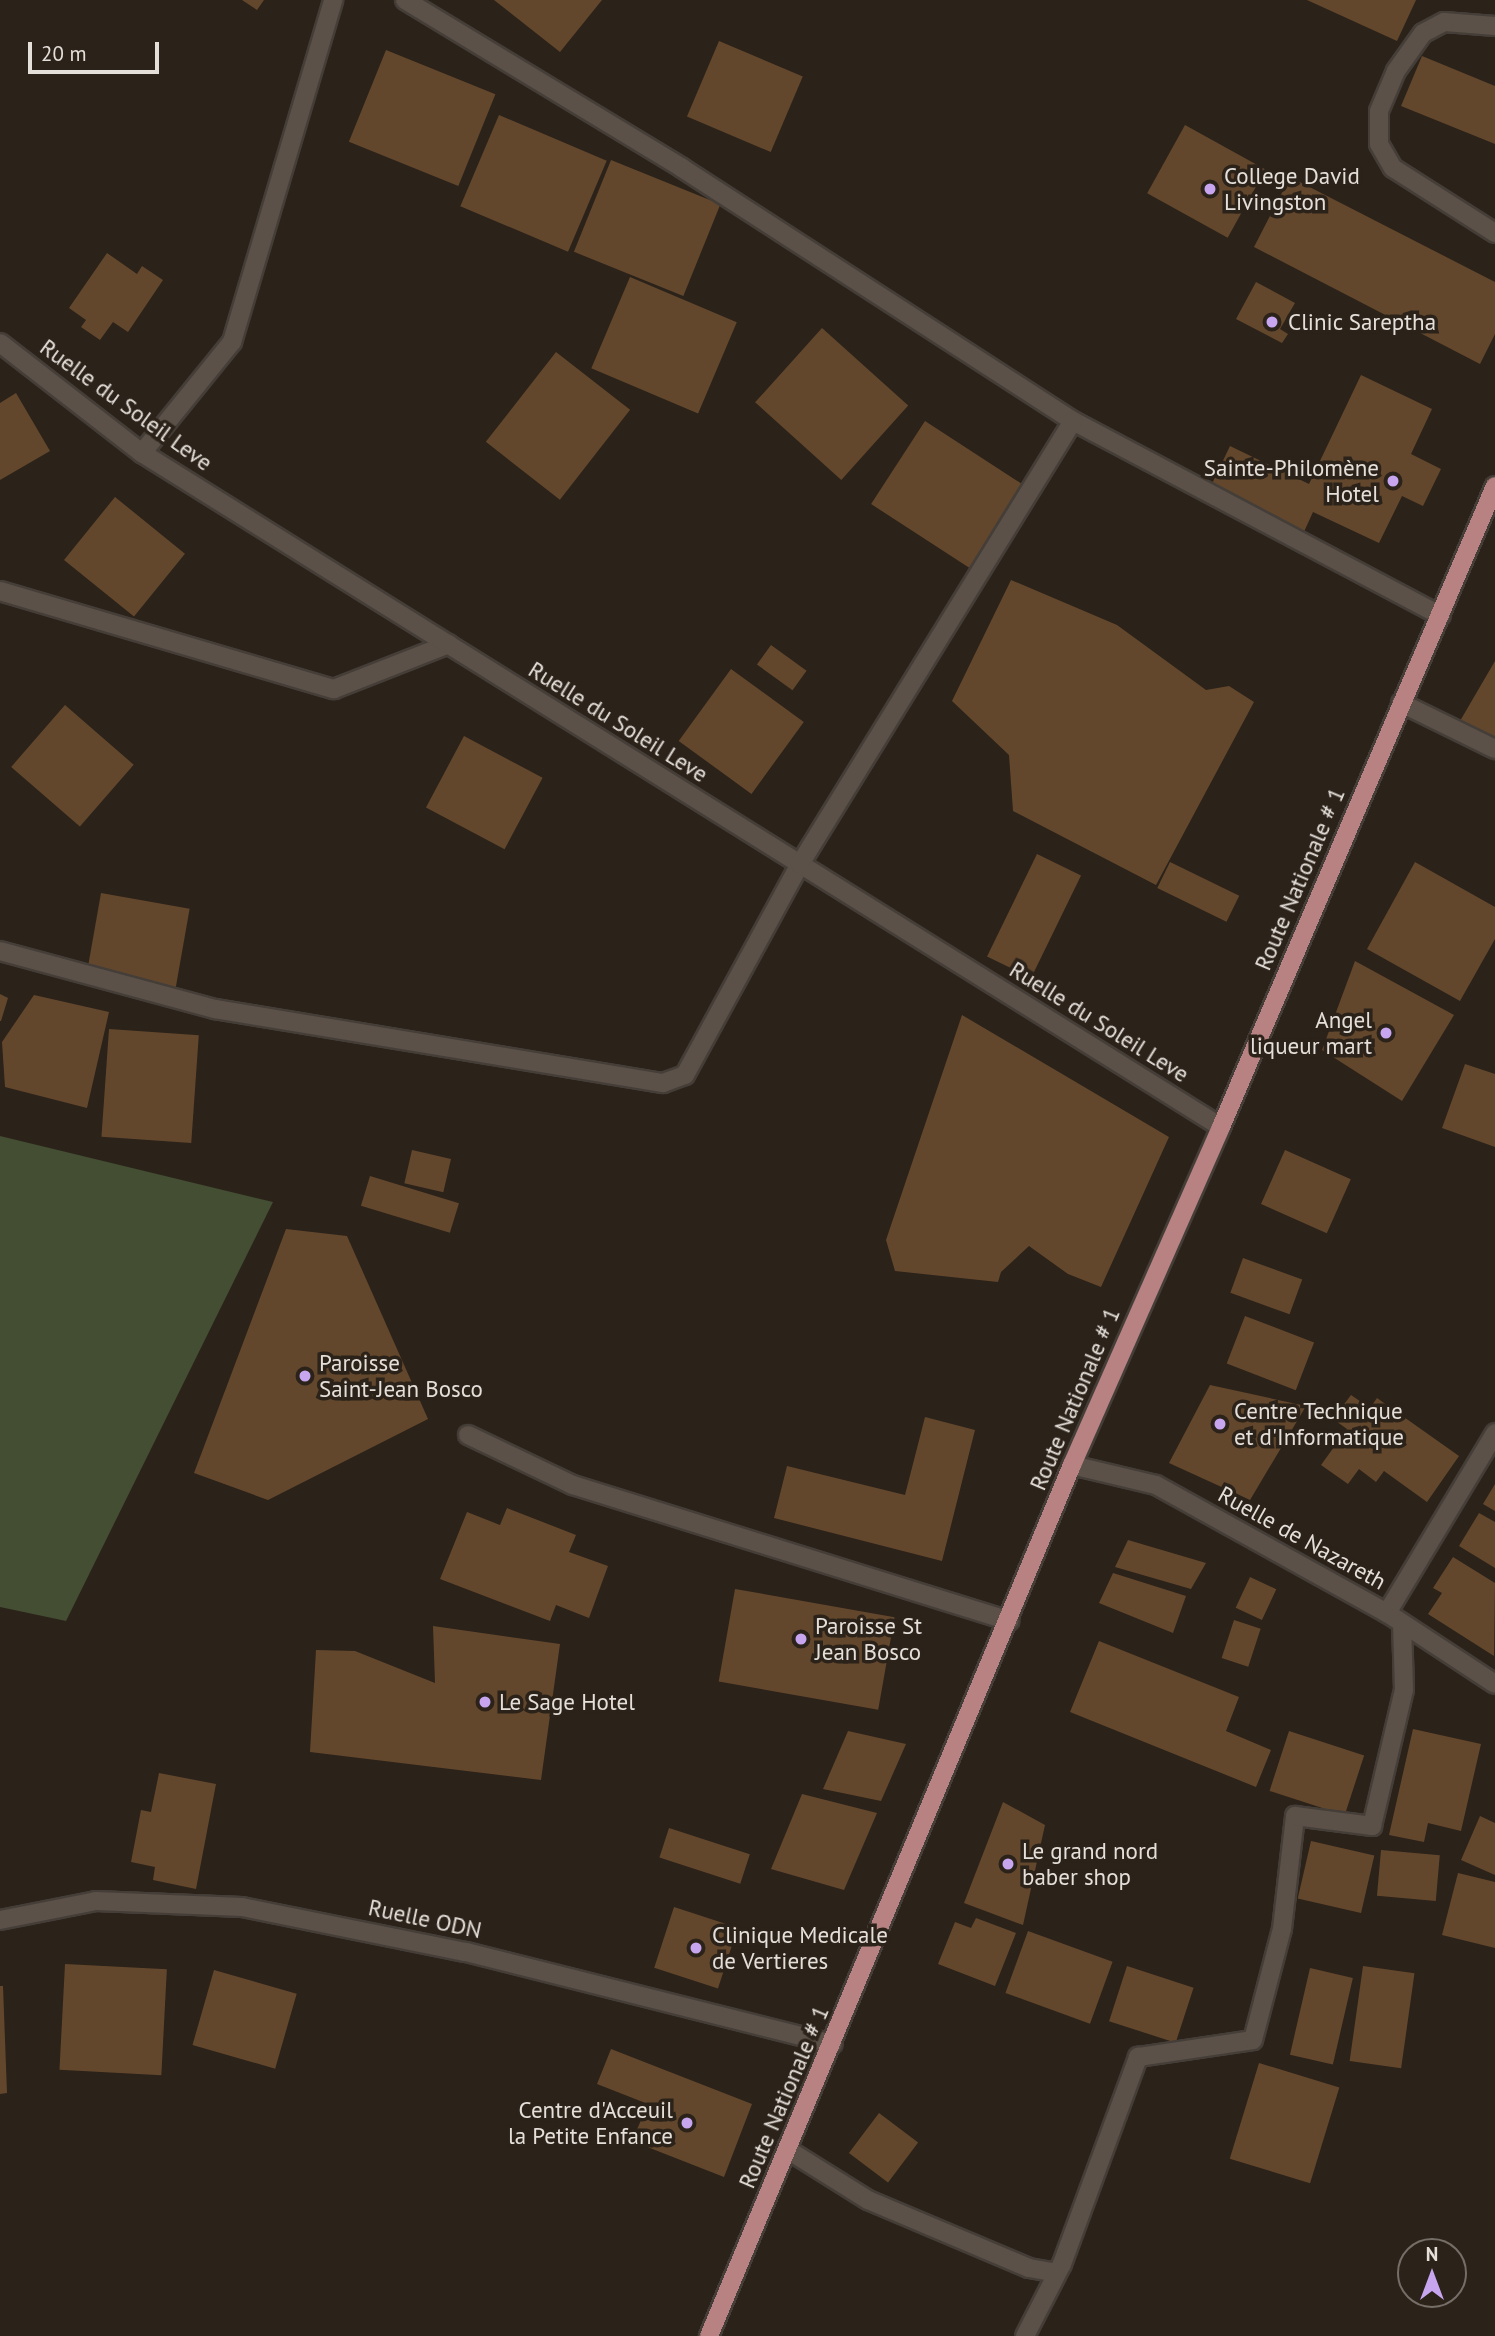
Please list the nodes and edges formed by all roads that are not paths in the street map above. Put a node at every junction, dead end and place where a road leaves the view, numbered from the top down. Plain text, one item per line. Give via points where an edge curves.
1 (333, 0) edge
2 (405, 0) edge
3 (1495, 26) edge
4 (1495, 233) edge
5 (0, 343) edge
6 (1073, 421) junction
7 (142, 453) junction
8 (1495, 486) edge
9 (0, 591) edge
10 (1441, 616) junction
11 (449, 645) junction
12 (1401, 703) junction
13 (1495, 749) edge
14 (800, 864) junction
15 (0, 951) edge
16 (1222, 1127) junction
17 (1495, 1433) edge
18 (468, 1434) dead end
19 (1072, 1465) junction
20 (1395, 1618) junction
21 (1009, 1621) junction
22 (1495, 1684) edge
23 (0, 1920) edge
24 (833, 2044) junction
25 (788, 2150) junction
26 (1057, 2273) junction
27 (709, 2336) edge
28 (1026, 2336) edge

1 - 7 street via 232,342
2 - 6 street via 682,168
3 - 4 street via 1444,22 1423,33 1396,71 1379,111 1379,144 1393,168
5 - 7 street, Ruelle du Soleil Leve
6 - 10 street
6 - 14 street
7 - 11 street, Ruelle du Soleil Leve
8 - 10 main road, Route Nationale # 1
9 - 11 street via 334,689
10 - 12 main road, Route Nationale # 1
11 - 14 street, Ruelle du Soleil Leve
12 - 13 street
12 - 16 main road, Route Nationale # 1
14 - 15 street via 685,1075 663,1083 215,1009
14 - 16 street, Ruelle du Soleil Leve
16 - 19 main road, Route Nationale # 1
17 - 20 street
18 - 21 street via 573,1485
19 - 20 street, Ruelle de Nazareth via 1156,1485
19 - 21 main road, Route Nationale # 1
20 - 22 street, Ruelle de Nazareth
20 - 26 street via 1404,1690 1372,1826 1295,1816 1282,1929 1253,2040 1138,2057
21 - 24 main road, Route Nationale # 1
23 - 24 street, Ruelle ODN via 96,1901 242,1907 466,1952
24 - 25 main road, Route Nationale # 1
25 - 26 street via 868,2200 1030,2268
25 - 27 main road, Route Nationale # 1
26 - 28 street

